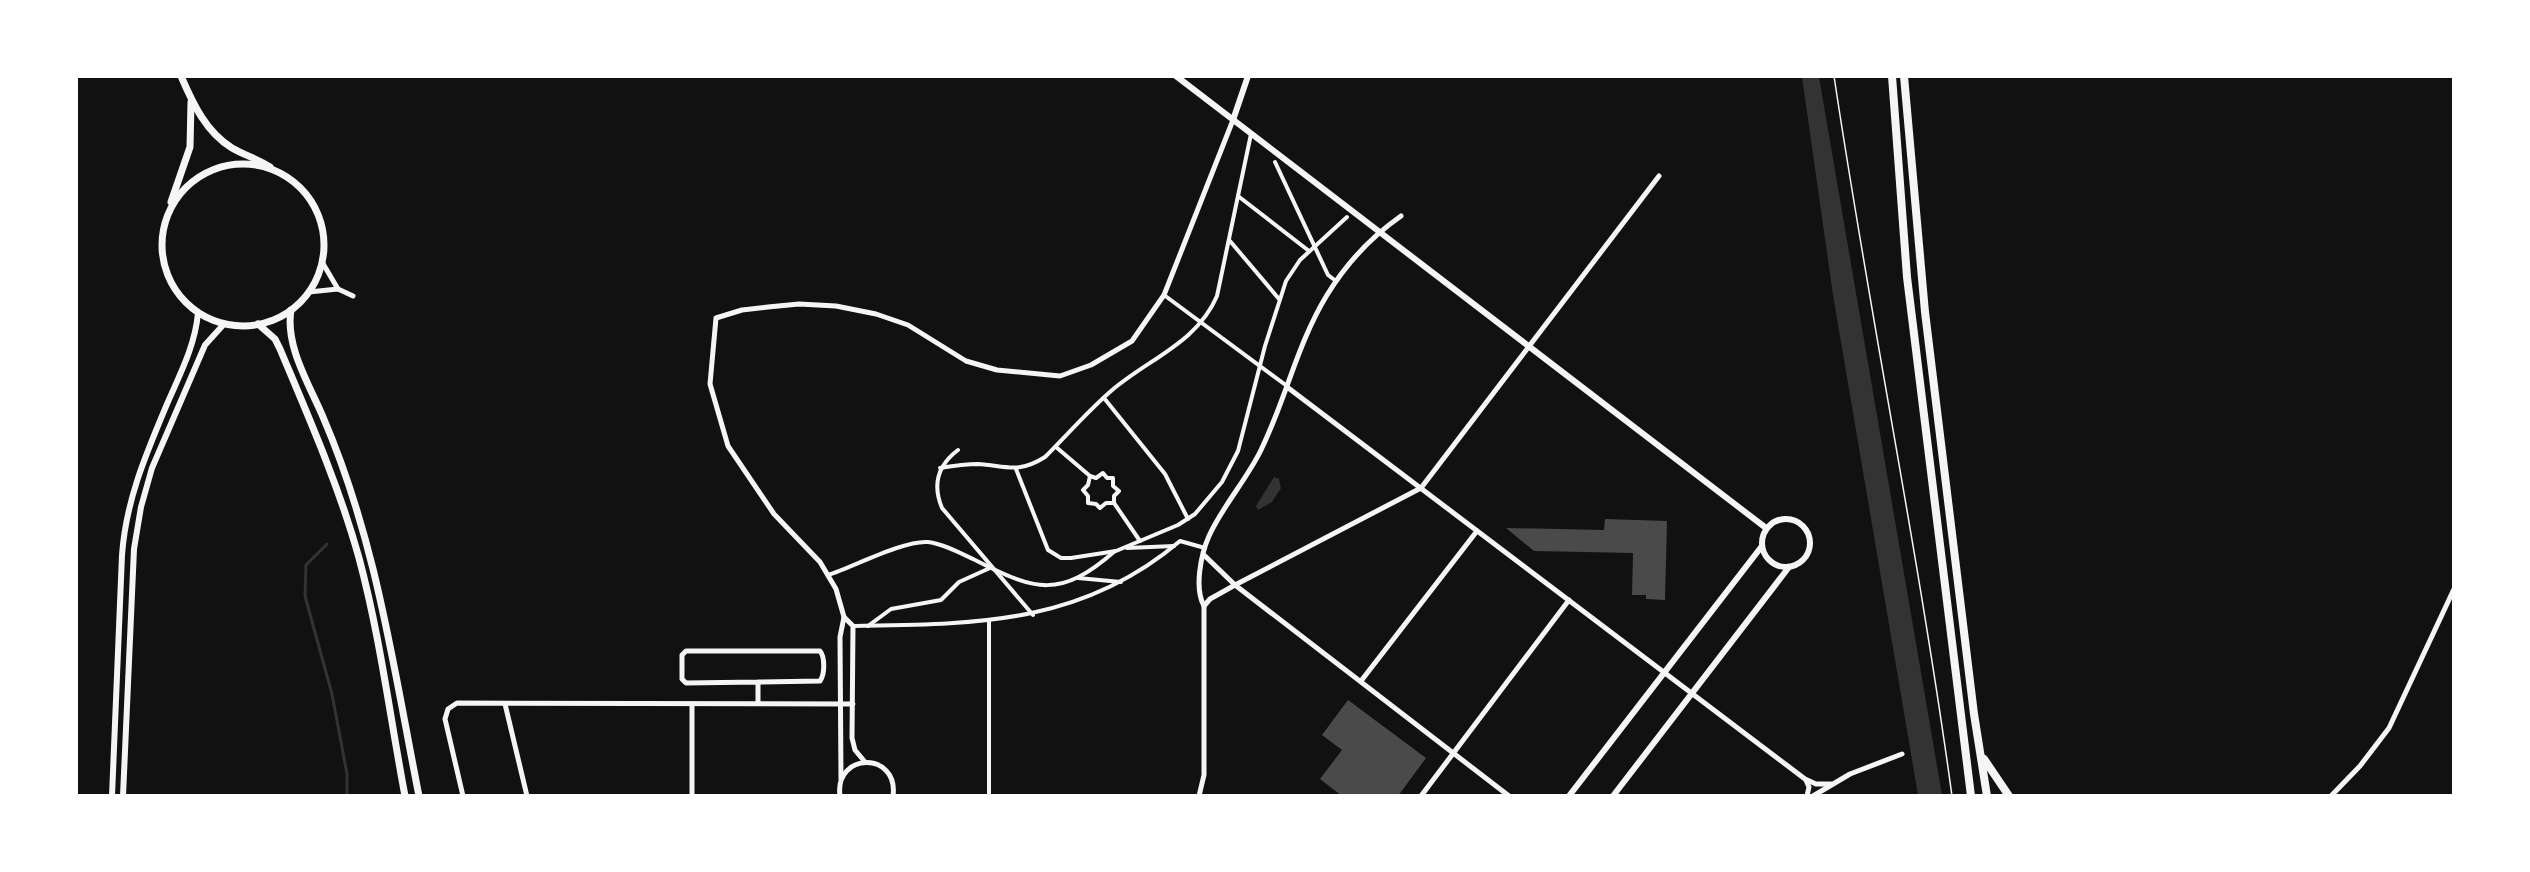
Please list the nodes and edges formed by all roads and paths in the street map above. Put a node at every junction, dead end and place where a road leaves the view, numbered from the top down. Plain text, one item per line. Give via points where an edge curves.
1 (181, 76) edge
2 (1176, 76) edge
3 (1248, 76) edge
4 (1834, 76) edge
5 (1892, 76) edge
6 (1904, 76) edge
7 (191, 100) junction
8 (1233, 120) junction
9 (1251, 133) junction
10 (1275, 162) dead end
11 (270, 167) junction
12 (1659, 176) dead end
13 (1238, 196) junction
14 (171, 204) junction
15 (1401, 216) dead end
16 (1347, 217) dead end
17 (1380, 232) junction
18 (1229, 240) junction
19 (1315, 246) junction
20 (1309, 251) junction
21 (322, 262) junction
22 (1336, 281) junction
23 (338, 289) junction
24 (309, 292) junction
25 (1164, 295) junction
26 (353, 296) dead end
27 (1279, 299) junction
28 (291, 310) junction
29 (198, 313) junction
30 (224, 324) junction
31 (258, 324) junction
32 (1202, 324) junction
33 (1528, 346) junction
34 (1259, 368) junction
35 (1287, 387) junction
36 (1104, 398) junction
37 (1056, 447) junction
38 (958, 450) dead end
39 (940, 468) junction
40 (1016, 469) junction
41 (1090, 476) junction
42 (1421, 488) junction
43 (1114, 503) junction
44 (1188, 519) junction
45 (1766, 528) junction
46 (1477, 531) junction
47 (1140, 541) junction
48 (1174, 546) junction
49 (1762, 546) junction
50 (1125, 548) junction
51 (1205, 548) junction
52 (1116, 551) junction
53 (1204, 555) junction
54 (1789, 567) junction
55 (991, 568) junction
56 (828, 575) junction
57 (1077, 578) junction
58 (1121, 582) junction
59 (1235, 585) junction
60 (2454, 589) edge
61 (1569, 600) junction
62 (1204, 606) junction
63 (1033, 615) junction
64 (844, 617) junction
65 (989, 621) junction
66 (867, 626) junction
67 (853, 627) junction
68 (1664, 672) junction
69 (1361, 681) junction
70 (758, 682) junction
71 (1691, 693) junction
72 (758, 703) junction
73 (505, 704) junction
74 (692, 704) junction
75 (840, 704) junction
76 (853, 704) junction
77 (1454, 752) junction
78 (1902, 754) dead end
79 (1981, 754) junction
80 (865, 762) junction
81 (841, 779) junction
82 (1805, 779) junction
83 (1832, 783) junction
84 (894, 788) junction
85 (112, 795) edge
86 (123, 795) edge
87 (405, 795) edge
88 (419, 795) edge
89 (463, 795) edge
90 (527, 795) edge
91 (692, 795) edge
92 (840, 795) edge
93 (893, 795) edge
94 (900, 795) edge
95 (989, 795) edge
96 (1199, 795) edge
97 (1421, 795) edge
98 (1509, 795) edge
99 (1569, 795) edge
100 (1613, 795) edge
101 (1807, 795) edge
102 (1813, 795) edge
103 (1952, 795) edge
104 (1971, 795) edge
105 (1987, 795) edge
106 (2009, 795) edge
107 (2331, 795) edge

1 - 7 main road
2 - 8 street
3 - 8 street
4 - 103 path
5 - 104 highway via 1907,277
6 - 79 highway via 1923,301
7 - 11 main road via 209,128 223,141
7 - 14 main road via 190,147
8 - 9 street
8 - 25 street
9 - 13 street
9 - 17 street
10 - 19 street
11 - 14 main road via 235,167 211,174 191,185
11 - 21 main road via 295,181 311,199 323,233
12 - 33 street
13 - 18 street
13 - 20 street
14 - 29 main road via 161,231 162,261 174,290
15 - 17 street
16 - 19 street
17 - 22 street
17 - 33 street
18 - 27 street
18 - 32 street via 1217,296
19 - 20 street
19 - 22 street via 1328,276
20 - 27 street via 1293,270
21 - 23 street
21 - 24 main road
22 - 35 street via 1307,331
23 - 24 street
23 - 26 street
24 - 28 main road
25 - 32 street
25 - 56 street via 1132,341 1091,365 1060,376 1006,371 966,361 908,325 836,306 768,307 716,318 710,384 728,446 774,514
27 - 34 street
28 - 31 main road
28 - 88 main road via 290,339 341,461 372,560
29 - 30 main road
29 - 85 street via 194,340 142,462 126,519
30 - 31 main road
30 - 86 street via 205,345 152,468 139,515 134,549
31 - 87 main road via 280,349 347,517 370,604
32 - 34 street
32 - 36 street
33 - 42 street
33 - 45 street
34 - 35 street
34 - 44 street via 1231,468
35 - 42 street
35 - 51 street via 1261,450
36 - 37 street
36 - 44 street via 1165,474
37 - 40 street via 1034,464
37 - 41 street
38 - 39 street
39 - 40 street via 977,464
39 - 55 street via 936,488 942,508
40 - 52 street via 1048,550 1054,555 1071,558
41 - 43 street via 1096,478 1103,473 1113,478 1113,486 1119,491
41 - 43 street via 1083,490 1088,503 1100,508
42 - 46 street
42 - 59 street
43 - 47 street
44 - 47 street
45 - 49 street
45 - 54 street via 1776,520 1786,519 1805,529 1810,541 1808,552
46 - 61 street
46 - 69 street
47 - 50 street
48 - 50 street
48 - 51 street via 1180,541
48 - 58 street
49 - 54 street via 1771,562
49 - 68 street
50 - 52 street
51 - 53 street
52 - 57 street
53 - 59 street
53 - 62 street via 1200,598
54 - 71 street
55 - 56 street via 954,550 925,542
55 - 57 street via 1037,586 1054,586
55 - 63 street
55 - 66 street via 959,582 941,600 891,609
56 - 64 street via 837,589
57 - 58 street
58 - 63 street via 1079,601
59 - 62 street
59 - 69 street
60 - 107 street via 2389,728
61 - 68 street
61 - 77 street
62 - 96 street via 1204,782
63 - 65 street
64 - 67 street
64 - 75 street via 840,637
65 - 66 street
65 - 95 street
66 - 67 street
67 - 76 street
68 - 71 street
68 - 99 street
69 - 77 street
70 - 70 street via 820,681 823,654 686,651 682,655 682,679 686,683
70 - 72 street
71 - 82 street
71 - 100 street
72 - 74 street
72 - 75 street
73 - 74 street
73 - 89 street via 457,703 448,709 446,722
73 - 90 street
74 - 91 street
75 - 76 street
75 - 81 street
76 - 80 street via 853,745
77 - 97 street
77 - 98 street
78 - 83 street
79 - 105 highway
79 - 106 highway
80 - 81 street via 853,765
80 - 84 street via 885,769
81 - 92 street
82 - 83 street via 1816,784
82 - 101 street
83 - 102 street
84 - 93 street
84 - 94 street

